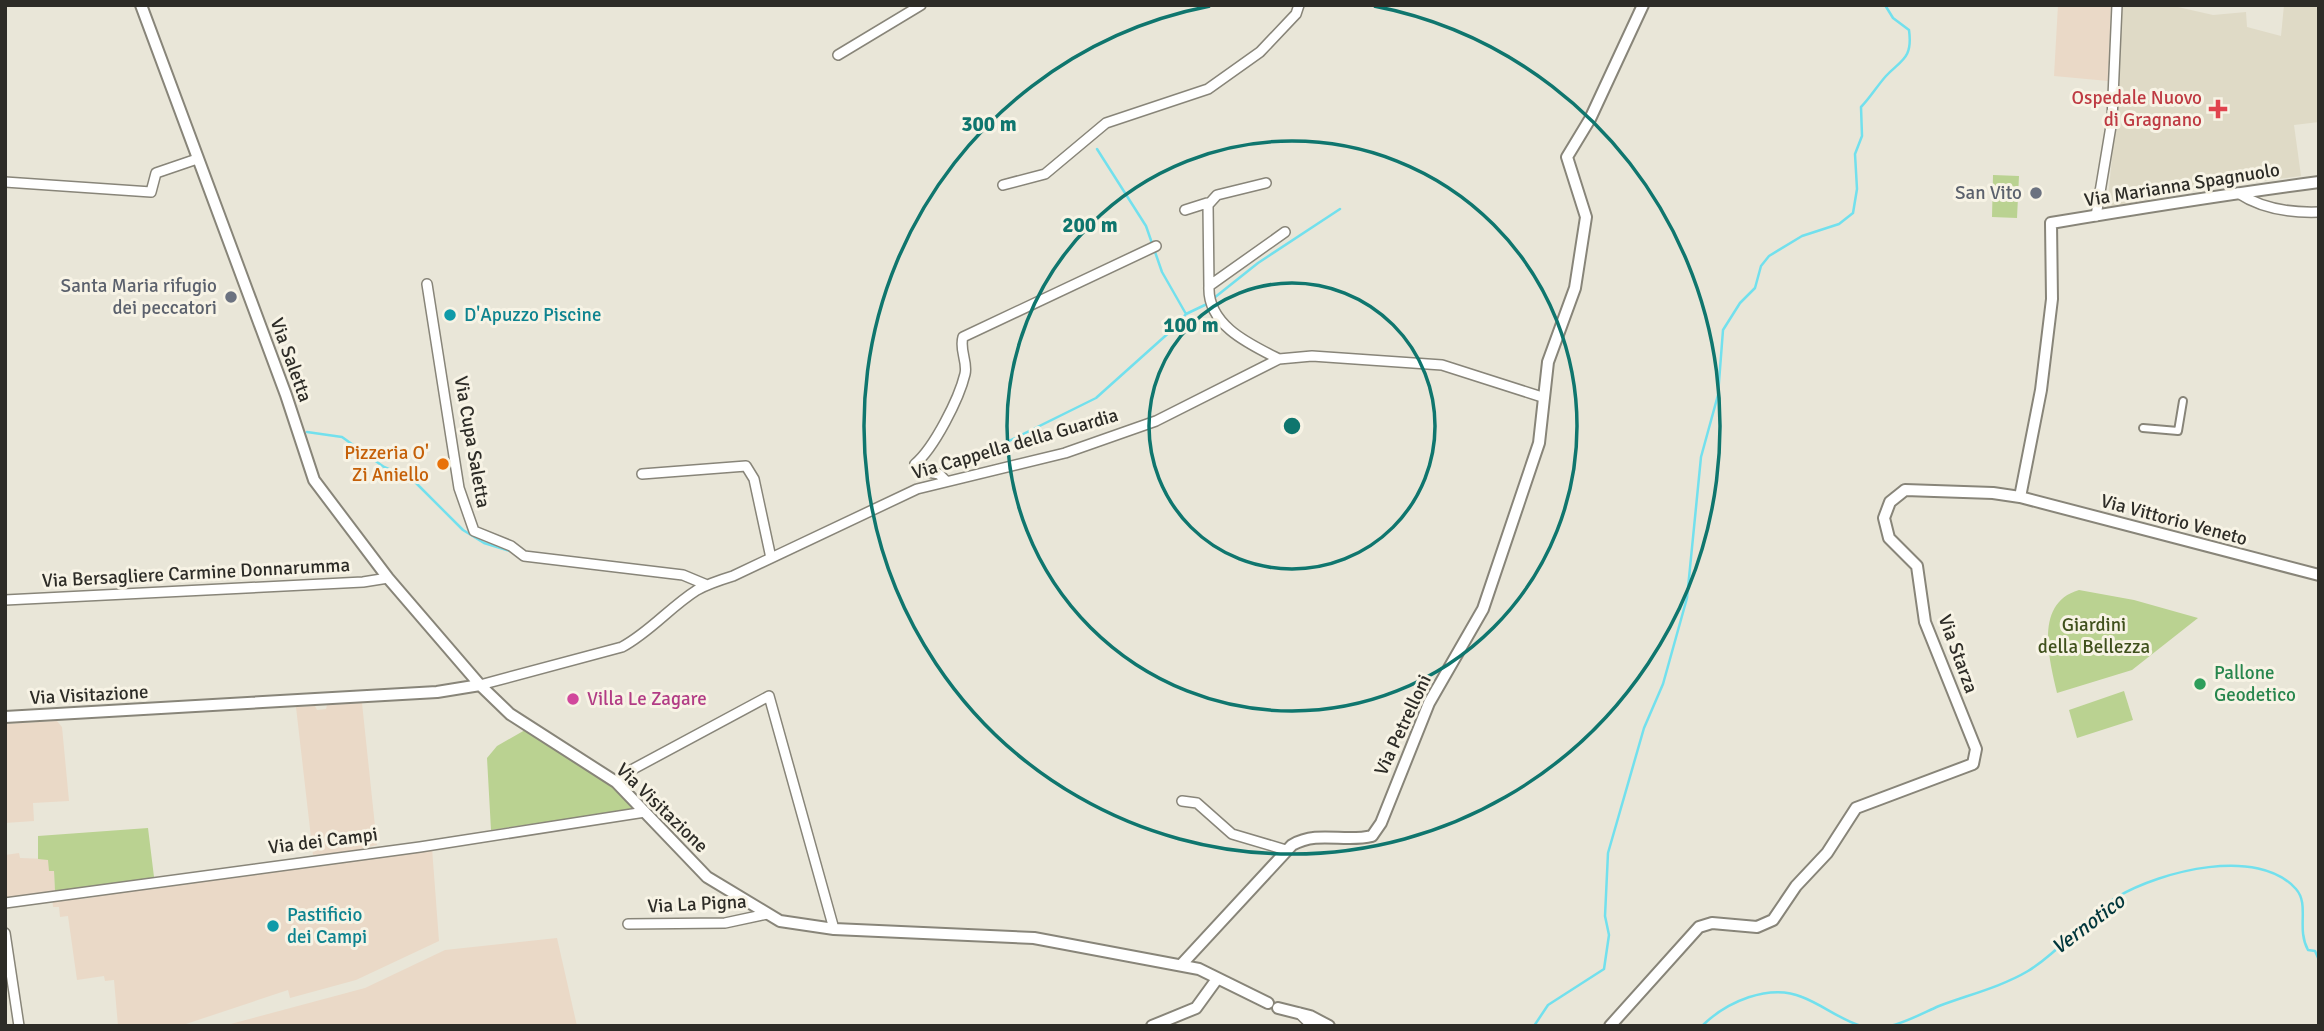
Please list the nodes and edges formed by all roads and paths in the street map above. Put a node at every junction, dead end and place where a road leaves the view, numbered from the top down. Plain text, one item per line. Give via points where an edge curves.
1 (142, 5) edge
2 (921, 5) edge
3 (1299, 5) edge
4 (1643, 5) edge
5 (2117, 5) edge
6 (838, 55) dead end
7 (197, 159) junction
8 (5, 182) edge
9 (2319, 182) edge
10 (1266, 183) dead end
11 (1003, 185) dead end
12 (2238, 193) junction
13 (1208, 205) junction
14 (1185, 210) dead end
15 (2319, 212) edge
16 (2096, 216) junction
17 (1285, 232) dead end
18 (1156, 246) dead end
19 (427, 284) dead end
20 (1209, 286) junction
21 (1279, 359) junction
22 (1542, 397) junction
23 (2183, 401) dead end
24 (2143, 429) dead end
25 (642, 474) dead end
26 (940, 476) junction
27 (2022, 478) junction
28 (1998, 493) junction
29 (2020, 497) junction
30 (770, 552) junction
31 (2319, 575) edge
32 (388, 578) junction
33 (707, 584) junction
34 (5, 600) edge
35 (480, 685) junction
36 (5, 717) edge
37 (616, 782) junction
38 (1182, 801) dead end
39 (645, 812) junction
40 (1286, 850) junction
41 (5, 903) edge
42 (767, 914) junction
43 (628, 924) dead end
44 (834, 929) junction
45 (5, 933) edge
46 (1181, 965) junction
47 (1217, 979) junction
48 (1299, 1013) junction
49 (19, 1026) edge
50 (1152, 1026) edge
51 (1312, 1026) edge
52 (1329, 1026) edge
53 (1610, 1026) edge

1 - 7 street, Via Saletta
2 - 6 street
3 - 11 street via 1260,52 1208,89 1106,124 1045,174
4 - 22 street via 1590,119 1567,157 1586,217 1575,288 1548,362
5 - 16 street via 2112,120
7 - 8 street via 156,173 151,192
7 - 32 street, Via Saletta via 286,395 308,470
9 - 12 street, Via Marianna Spagnuolo
10 - 13 street via 1217,195
12 - 15 street via 2266,206
12 - 16 street, Via Marianna Spagnuolo
13 - 14 street
13 - 20 street
16 - 27 street, Via Marianna Spagnuolo via 2051,223 2052,299 2041,390
17 - 20 street
18 - 26 street via 963,337 960,346 966,372 927,454 915,464 917,470
19 - 33 street, Via Cupa Saletta via 459,488 474,531 524,556 683,575
20 - 21 street via 1209,302 1218,319
21 - 22 street, Via Cappella della Guardia via 1312,356 1442,365
21 - 26 street, Via Cappella della Guardia via 1156,421 1065,453
22 - 40 street, Via Petrelloni via 1539,443 1491,589 1429,703 1381,823 1372,836 1307,837
23 - 24 street via 2178,431
25 - 30 street via 746,466 754,480
26 - 30 street, Via Cappella della Guardia
27 - 28 street
27 - 29 street
28 - 29 street, Via Starza
28 - 53 street, Via Starza via 1905,490 1890,502 1884,518 1889,538 1917,566 1926,622 1976,749 1973,764 1856,808 1773,920 1757,927 1712,923 1699,927
29 - 31 street, Via Vittorio Veneto
30 - 33 street, Via Cappella della Guardia
32 - 34 street, Via Bersagliere Carmine Donnarumma
32 - 35 street, Via Saletta
33 - 35 street, Via Cappella della Guardia via 622,647
35 - 36 street, Via Visitazione via 437,692
35 - 37 street, Via Visitazione via 510,714
37 - 39 street, Via Visitazione
37 - 44 street via 769,696
38 - 40 street via 1196,803 1231,834
39 - 41 street, Via dei Campi
39 - 42 street, Via Visitazione via 708,877
40 - 46 street, Via Petrelloni
42 - 43 street, Via La Pigna via 726,923
42 - 44 street, Via Visitazione via 780,921
44 - 46 street, Via Visitazione via 1034,938
45 - 49 street
46 - 47 street, Via Visitazione
47 - 48 street, Via Visitazione
47 - 50 street via 1196,1008
48 - 51 street
48 - 52 street, Via Visitazione

